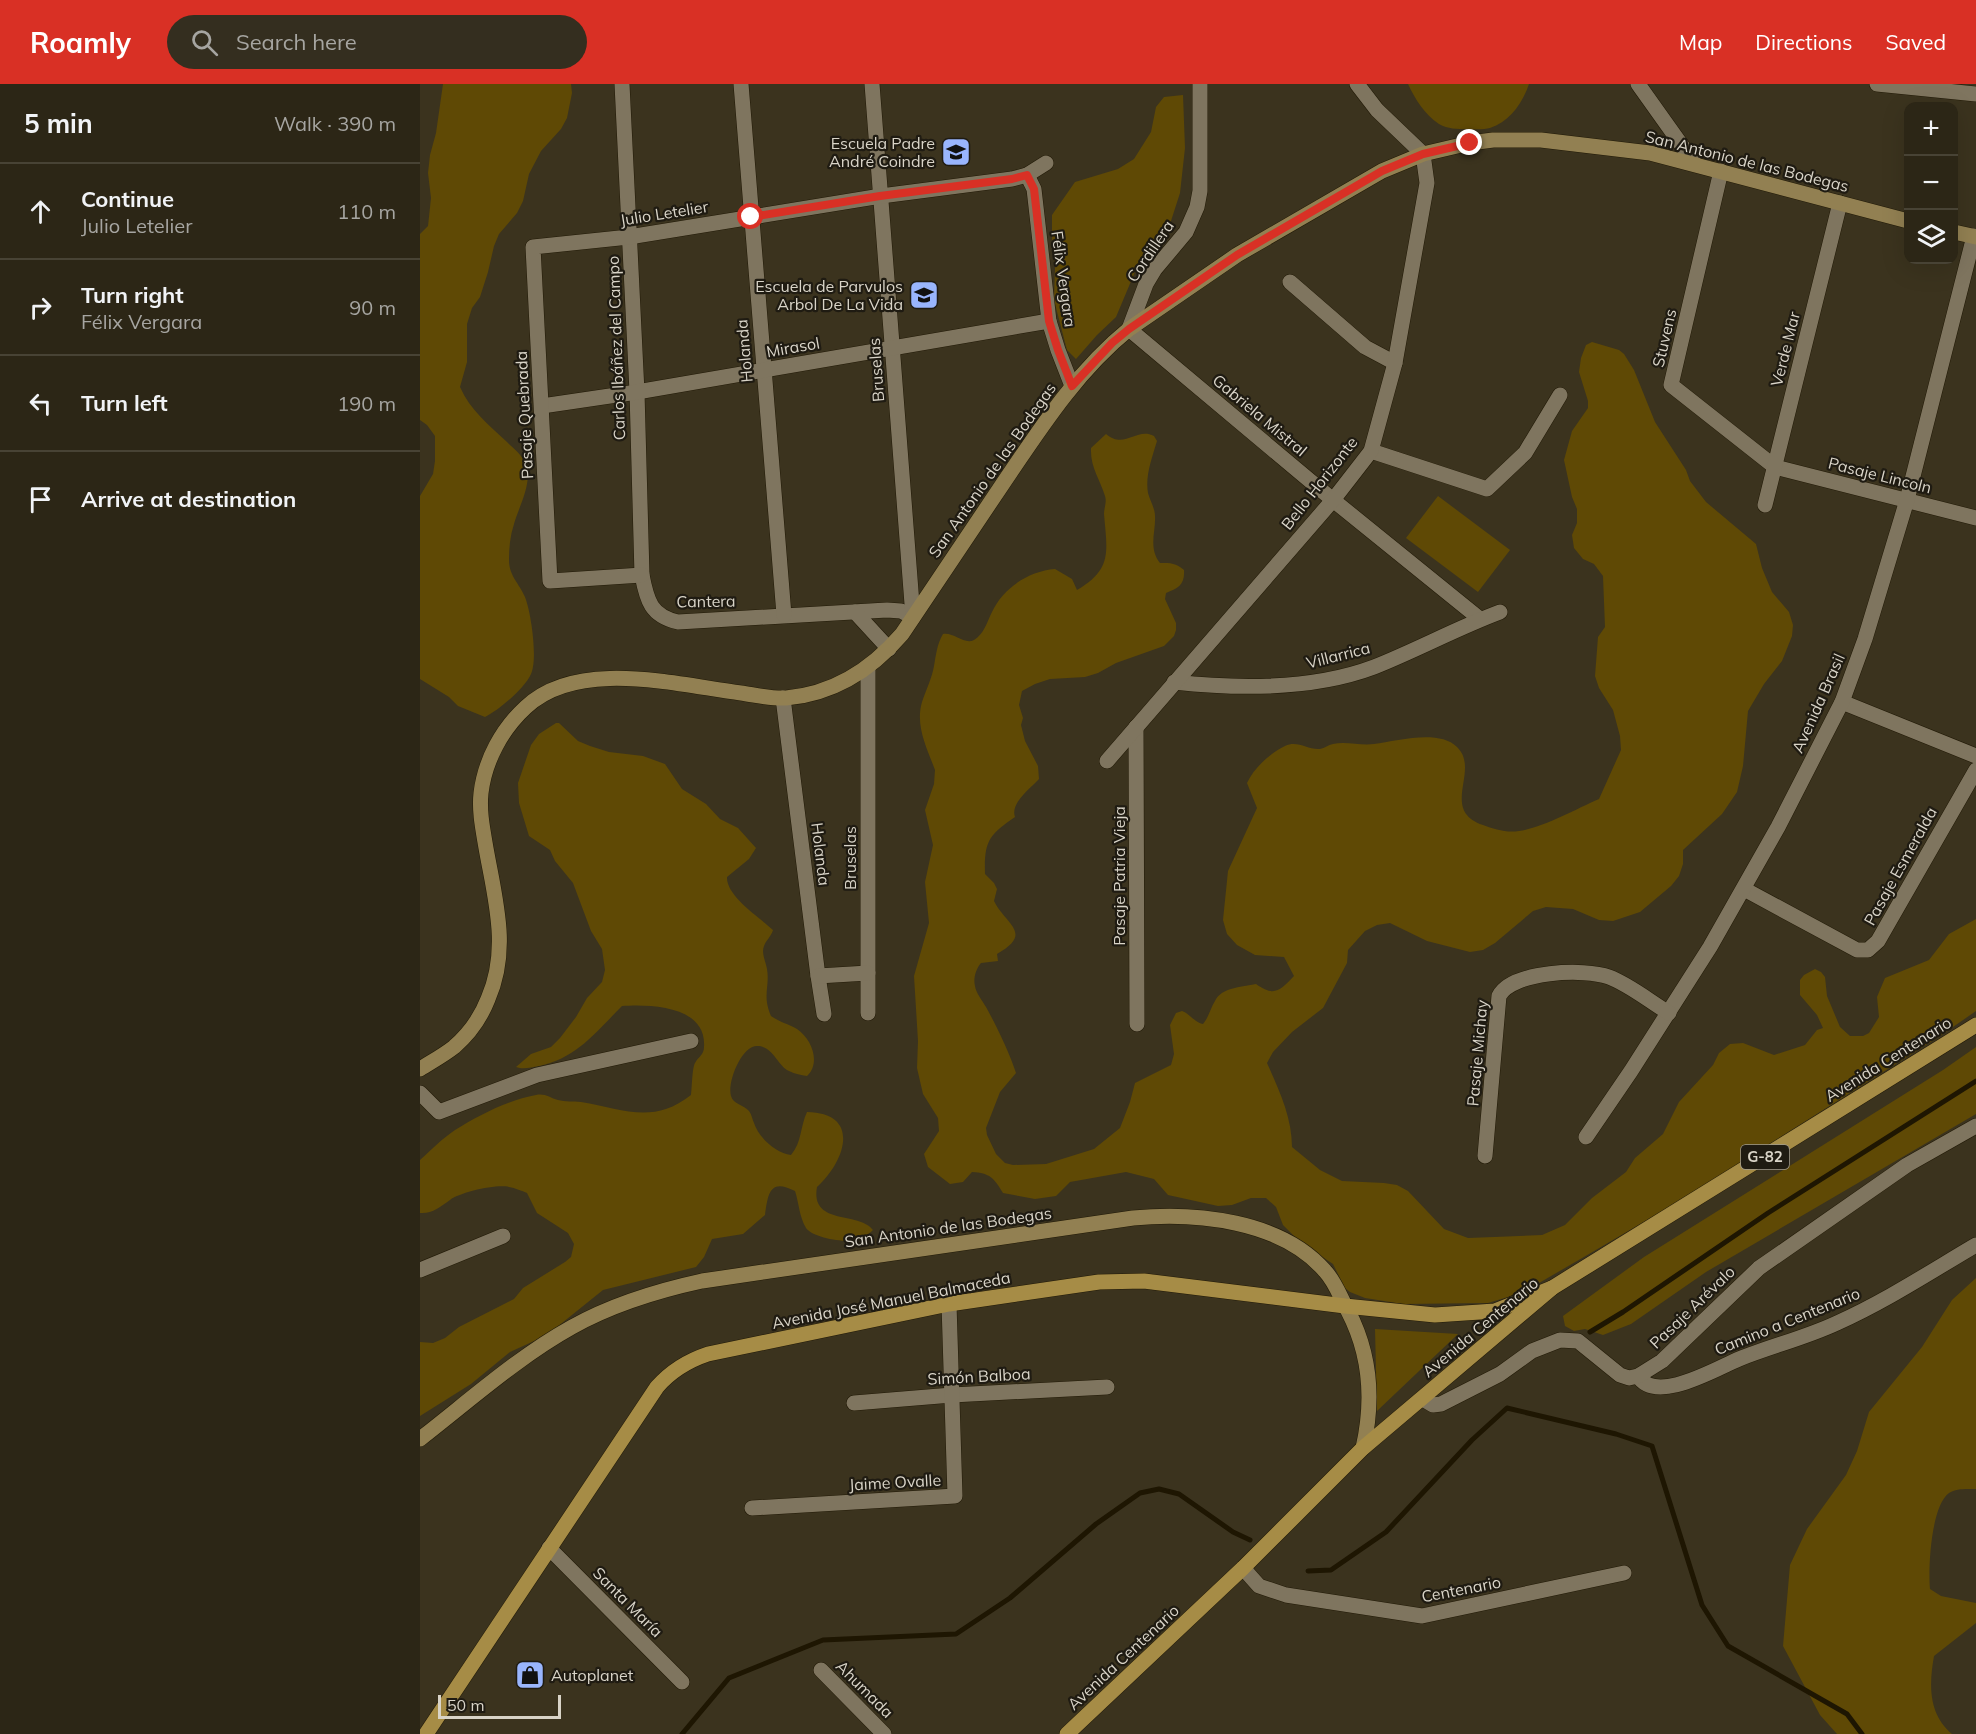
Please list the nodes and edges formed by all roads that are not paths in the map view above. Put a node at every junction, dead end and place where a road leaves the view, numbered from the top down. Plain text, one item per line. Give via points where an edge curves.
1 (622, 84) edge
2 (741, 84) edge
3 (872, 84) edge
4 (1200, 84) edge
5 (1357, 84) edge
6 (1638, 84) edge
7 (1880, 84) edge
8 (1976, 94) edge
9 (1423, 154) junction
10 (1046, 163) dead end
11 (1695, 164) junction
12 (1721, 171) junction
13 (1027, 175) junction
14 (880, 196) junction
15 (1840, 203) junction
16 (751, 217) junction
17 (1904, 220) edge
18 (1958, 233) edge
19 (629, 237) junction
20 (1975, 237) edge
21 (533, 247) joint
22 (1290, 282) dead end
23 (1049, 321) junction
24 (1129, 329) junction
25 (893, 347) junction
26 (1395, 363) junction
27 (764, 370) junction
28 (1072, 386) junction
29 (637, 392) junction
30 (1560, 394) dead end
31 (542, 406) junction
32 (1371, 451) junction
33 (1775, 467) junction
34 (1333, 500) junction
35 (1907, 501) junction
36 (1766, 505) dead end
37 (1976, 519) edge
38 (642, 575) junction
39 (855, 612) junction
40 (1500, 612) dead end
41 (784, 615) junction
42 (913, 617) junction
43 (1480, 619) junction
44 (889, 649) junction
45 (868, 667) junction
46 (1174, 682) junction
47 (783, 698) junction
48 (1842, 702) junction
49 (1136, 727) junction
50 (1976, 756) edge
51 (1107, 761) dead end
52 (1976, 770) edge
53 (1744, 889) junction
54 (868, 973) junction
55 (818, 976) junction
56 (868, 1013) dead end
57 (1668, 1013) junction
58 (825, 1014) dead end
59 (1137, 1024) dead end
60 (1976, 1025) edge
61 (691, 1041) dead end
62 (420, 1069) edge
63 (420, 1093) edge
64 (1976, 1126) edge
65 (1586, 1137) dead end
66 (1485, 1156) dead end
67 (503, 1236) dead end
68 (1976, 1245) edge
69 (420, 1270) edge
70 (1552, 1288) junction
71 (949, 1304) junction
72 (1345, 1306) junction
73 (1638, 1376) junction
74 (1107, 1387) dead end
75 (952, 1395) junction
76 (1423, 1399) junction
77 (854, 1403) dead end
78 (420, 1439) edge
79 (1364, 1448) junction
80 (752, 1508) dead end
81 (549, 1548) junction
82 (1243, 1568) junction
83 (1624, 1573) dead end
84 (821, 1670) dead end
85 (682, 1682) dead end
86 (426, 1734) edge
87 (884, 1734) edge
88 (1067, 1734) edge

1 - 19 street, Carlos Ibáñez del Campo
2 - 16 street, Holanda
3 - 14 street, Bruselas
4 - 24 street, Cordillera via 1197,207 1182,238 1146,284
5 - 9 street via 1377,110
6 - 11 street
7 - 8 street
9 - 11 street, San Antonio de las Bodegas via 1470,143 1517,139 1650,153
9 - 24 street, San Antonio de las Bodegas via 1382,171 1258,242
9 - 26 street, Bello Horizonte via 1427,183
10 - 13 street, Julio Letelier
11 - 12 street, San Antonio de las Bodegas
12 - 15 street, San Antonio de las Bodegas
12 - 33 street, Stuvens via 1671,385
13 - 14 street, Julio Letelier
13 - 23 street, Félix Vergara via 1034,189
14 - 16 street, Julio Letelier
14 - 25 street, Bruselas
15 - 17 street, San Antonio de las Bodegas
15 - 33 street, Verde Mar
16 - 19 street, Julio Letelier
16 - 27 street, Holanda
18 - 20 street
19 - 21 street, Julio Letelier
19 - 29 street, Carlos Ibáñez del Campo
20 - 35 street, Avenida Brasil
21 - 31 street, Pasaje Quebrada
22 - 26 street via 1365,347
23 - 25 street, Mirasol
23 - 28 street, Félix Vergara
24 - 28 street, San Antonio de las Bodegas
24 - 34 street, Gabriela Mistral
25 - 27 street, Mirasol
25 - 42 street, Bruselas
26 - 32 street, Bello Horizonte
27 - 29 street, Mirasol
27 - 41 street, Holanda
28 - 42 street, San Antonio de las Bodegas
29 - 31 street, Mirasol
29 - 38 street, Carlos Ibáñez del Campo
30 - 32 street via 1525,453 1487,489
31 - 38 street, Pasaje Quebrada via 550,581
32 - 34 street, Bello Horizonte
33 - 35 street, Pasaje Lincoln
33 - 36 street, Verde Mar
34 - 43 street, Gabriela Mistral
34 - 46 street, Bello Horizonte
35 - 37 street, Pasaje Lincoln
35 - 48 street, Avenida Brasil
38 - 41 street, Cantera via 653,608 668,620 690,623
39 - 41 street, Cantera
39 - 42 street, Cantera via 901,611
39 - 44 street
40 - 43 street, Villarrica
42 - 44 street, San Antonio de las Bodegas
43 - 46 street, Villarrica via 1373,667 1345,675 1258,687
44 - 45 street, San Antonio de las Bodegas
45 - 47 street, San Antonio de las Bodegas via 833,687
45 - 54 street, Bruselas
46 - 49 street, Bello Horizonte
47 - 55 street, Holanda
47 - 62 street, San Antonio de las Bodegas via 642,680 594,679 556,687 517,715 494,748 481,794 482,827 500,929 497,975 485,1007 466,1035
48 - 50 street
48 - 53 street, Avenida Brasil
49 - 51 street, Bello Horizonte
49 - 59 street, Pasaje Patria Vieja
52 - 53 street, Pasaje Esmeralda via 1878,941 1868,950 1857,950
53 - 57 street, Avenida Brasil
54 - 55 street
54 - 56 street, Bruselas
55 - 58 street, Holanda
57 - 65 street, Avenida Brasil
57 - 66 street, Pasaje Michay via 1617,981 1597,974 1539,976 1506,987 1499,996
60 - 70 main road, Avenida Centenario / G-82
61 - 63 street via 537,1075 439,1113
64 - 73 street, Pasaje Arévalo via 1907,1165 1759,1268 1662,1361
67 - 69 street
68 - 73 street, Camino a Centenario via 1846,1319 1696,1379 1657,1386 1646,1384
70 - 72 main road, Avenida José Manuel Balmaceda via 1495,1311 1475,1313 1415,1314
70 - 76 main road, Avenida Centenario
71 - 72 main road, Avenida José Manuel Balmaceda via 1129,1280
71 - 75 street, Jaime Ovalle
71 - 81 main road, Avenida José Manuel Balmaceda via 708,1354 681,1365 657,1387
72 - 78 street, San Antonio de las Bodegas via 1331,1278 1316,1262 1272,1235 1211,1218 1132,1218 702,1281 644,1295 549,1341
72 - 79 street, San Antonio de las Bodegas via 1361,1340 1369,1377 1370,1413
73 - 76 street via 1620,1375 1582,1343 1566,1339 1532,1351 1500,1374 1441,1404 1433,1405
74 - 75 street, Simón Balboa
75 - 77 street, Simón Balboa
75 - 80 street, Jaime Ovalle via 955,1496
76 - 79 main road, Avenida Centenario
79 - 82 main road, Avenida Centenario
81 - 85 street, Santa María
81 - 86 main road, Avenida José Manuel Balmaceda
82 - 83 street, Centenario via 1259,1586 1286,1595 1422,1616
82 - 88 main road, Avenida Centenario
84 - 87 street, Ahumada

